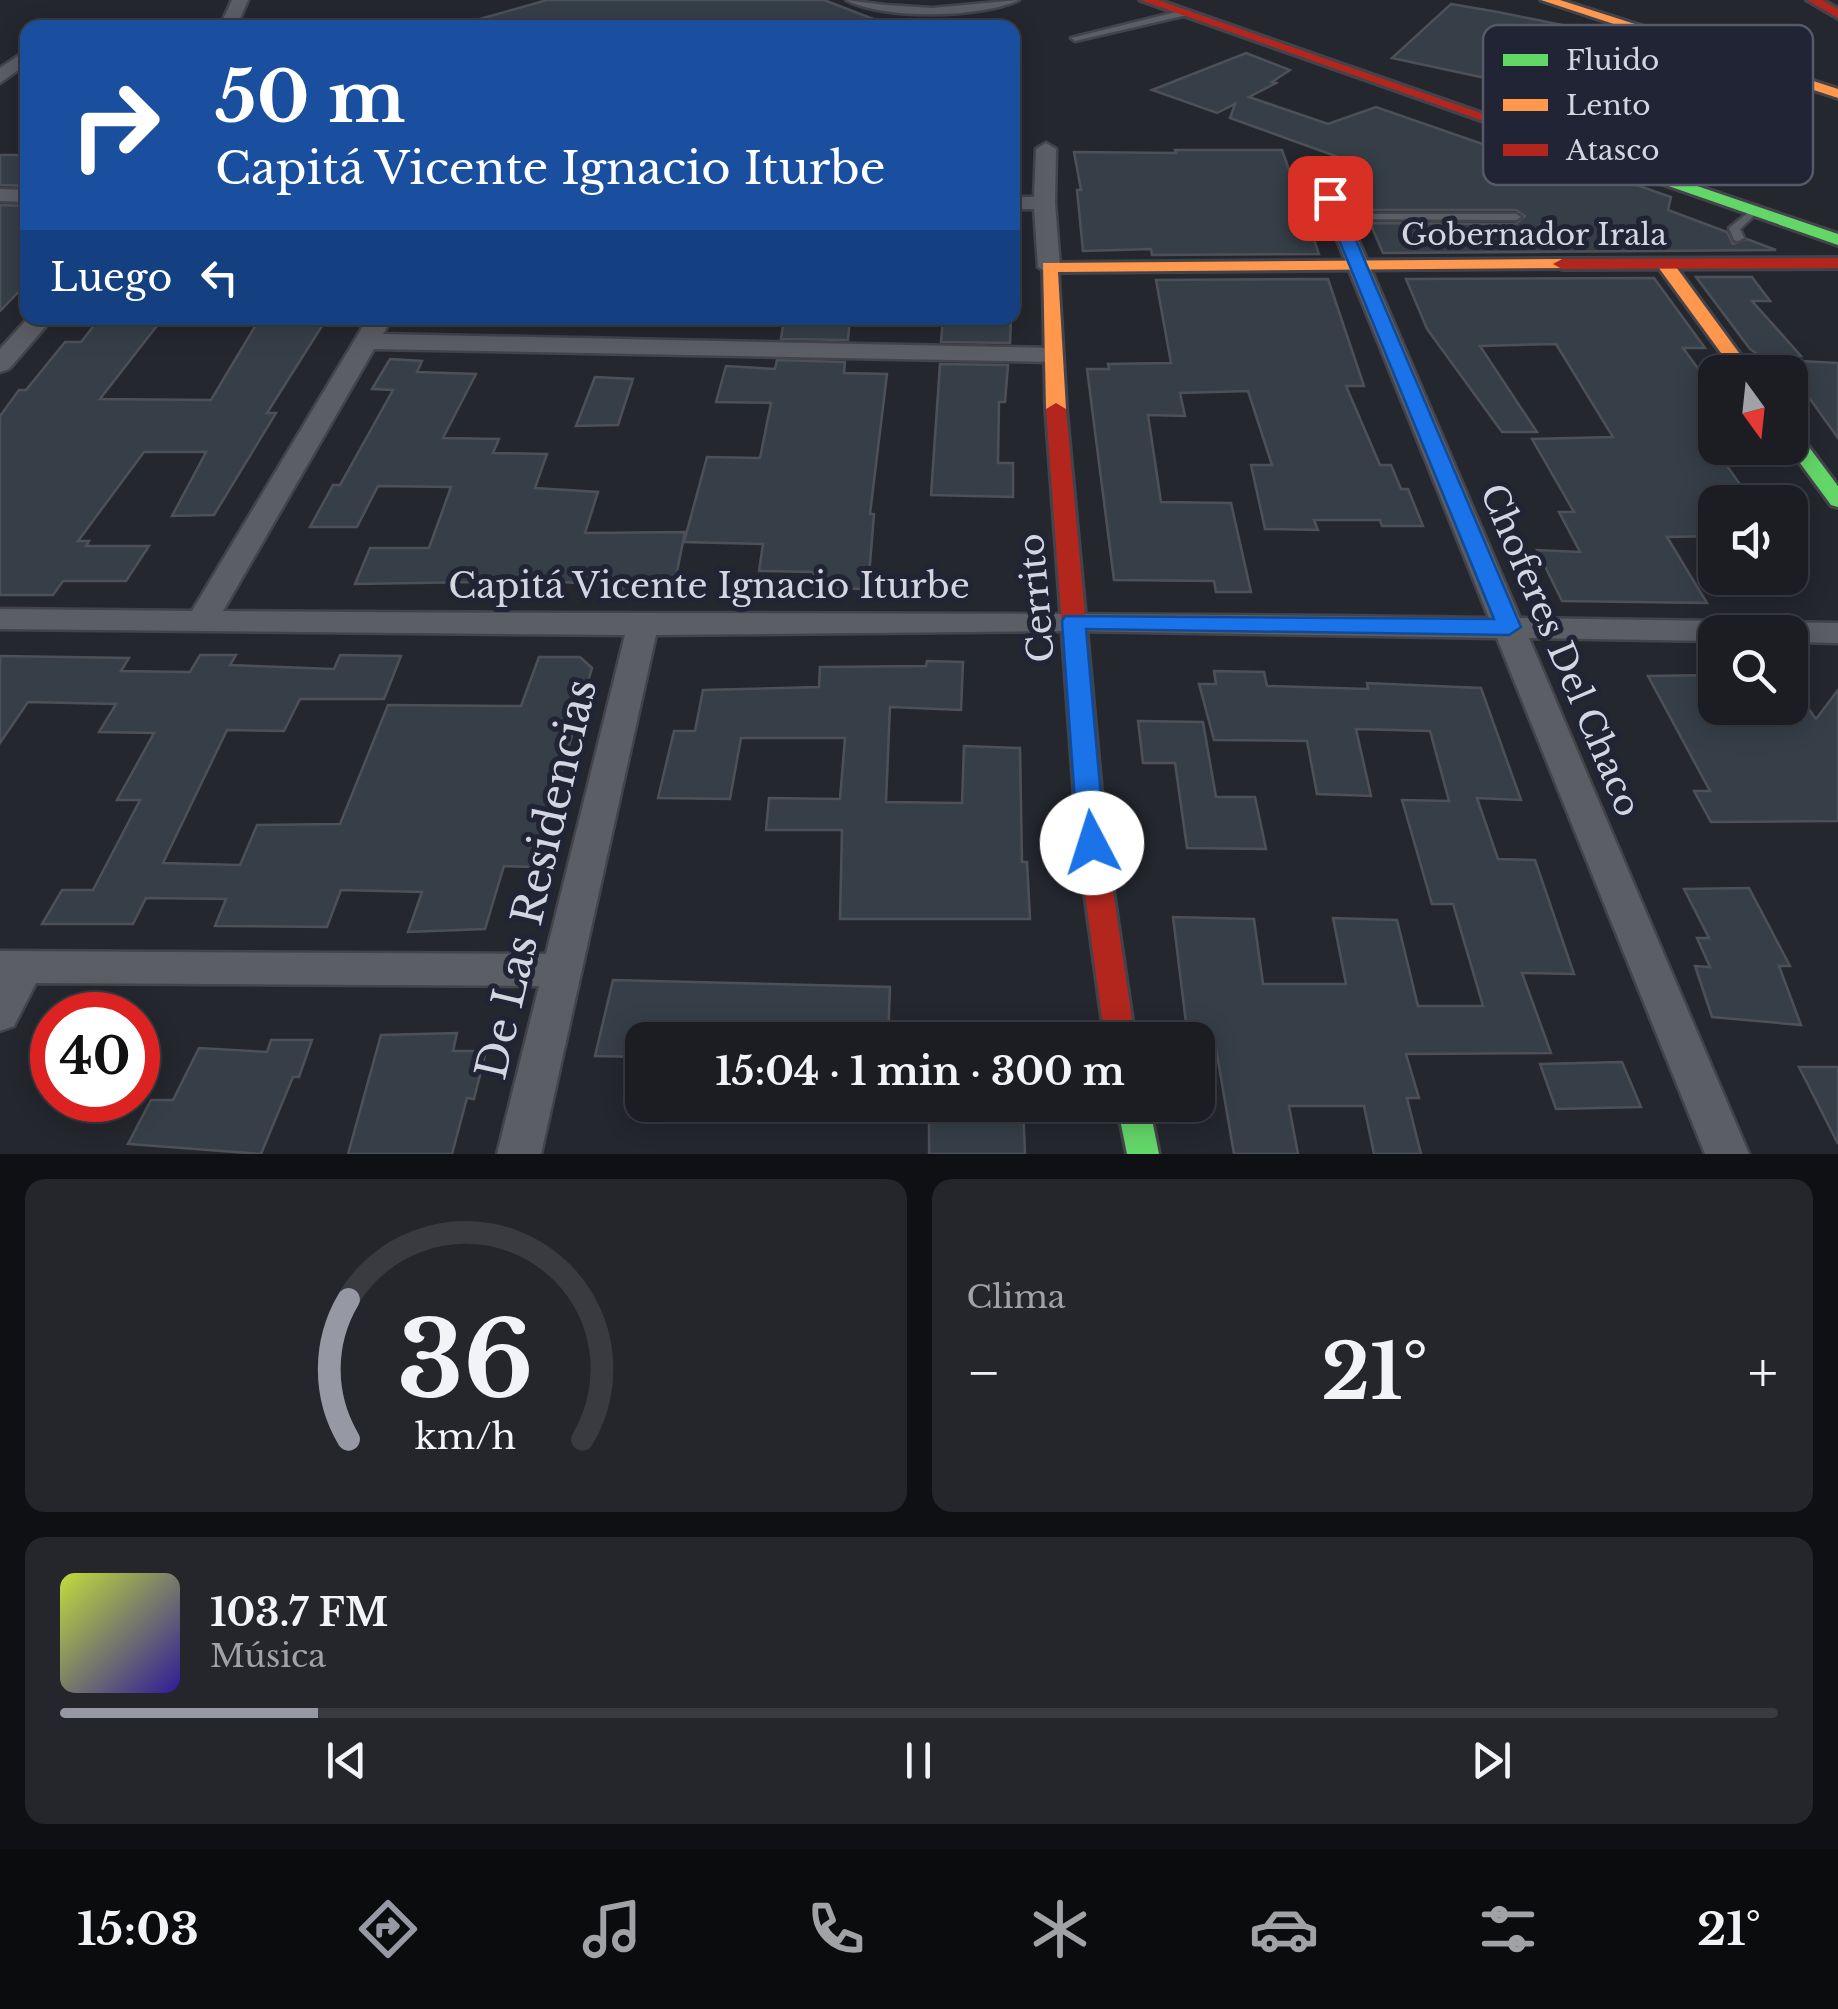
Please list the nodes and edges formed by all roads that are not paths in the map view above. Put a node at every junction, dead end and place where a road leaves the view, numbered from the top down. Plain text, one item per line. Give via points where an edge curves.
1 (850, 0) edge
2 (956, 0) edge
3 (1016, 0) edge
4 (1146, 0) edge
5 (1548, 0) edge
6 (1813, 0) edge
7 (935, 7) junction
8 (1184, 13) junction
9 (1838, 14) edge
10 (1625, 25) edge
11 (1075, 38) dead end
12 (20, 60) edge
13 (0, 77) edge
14 (1813, 86) edge
15 (1838, 94) edge
16 (1483, 117) edge
17 (1046, 149) dead end
18 (1322, 178) dead end
19 (1679, 185) edge
20 (1020, 203) edge
21 (1044, 203) junction
22 (1754, 211) junction
23 (1516, 217) dead end
24 (1338, 218) junction
25 (1738, 238) dead end
26 (1838, 240) edge
27 (1838, 263) edge
28 (1355, 264) junction
29 (1664, 264) junction
30 (1049, 268) junction
31 (35, 325) edge
32 (373, 329) edge
33 (1051, 355) junction
34 (1731, 355) edge
35 (0, 364) edge
36 (1808, 460) edge
37 (1838, 501) edge
38 (0, 619) edge
39 (1074, 621) junction
40 (201, 622) junction
41 (643, 625) junction
42 (1509, 627) junction
43 (1838, 633) edge
44 (12, 968) edge
45 (559, 970) junction
46 (0, 1014) edge
47 (1117, 1022) edge
48 (1136, 1122) edge
49 (518, 1154) edge
50 (1143, 1154) edge
51 (1727, 1154) edge

1 - 7 lane via 874,7
2 - 7 lane
3 - 7 lane
4 - 8 street
5 - 10 street
6 - 9 street
8 - 11 lane
8 - 16 street
12 - 13 street
14 - 15 street
17 - 21 street, Cerrito
18 - 24 street, Choferes Del Chaco
19 - 22 street
20 - 21 street
21 - 30 street, Cerrito
22 - 25 lane via 1734,228
22 - 26 street
23 - 24 lane
24 - 28 street, Choferes Del Chaco
27 - 29 street, Gobernador Irala
28 - 29 street, Gobernador Irala
28 - 30 street, Gobernador Irala
28 - 42 street, Choferes Del Chaco
29 - 34 street
30 - 33 street, Cerrito
31 - 35 street
32 - 33 street
32 - 40 street
33 - 39 street, Cerrito
36 - 37 street
38 - 40 street, Capitá Vicente Ignacio Iturbe
39 - 41 street, Capitá Vicente Ignacio Iturbe
39 - 42 street, Capitá Vicente Ignacio Iturbe
39 - 47 street, Cerrito via 1092,843
40 - 41 street, Capitá Vicente Ignacio Iturbe
41 - 45 street, De Las Residencias
42 - 43 street, Capitá Vicente Ignacio Iturbe
42 - 51 street, Choferes Del Chaco
44 - 45 street
44 - 46 street
45 - 49 street, De Las Residencias
48 - 50 street

